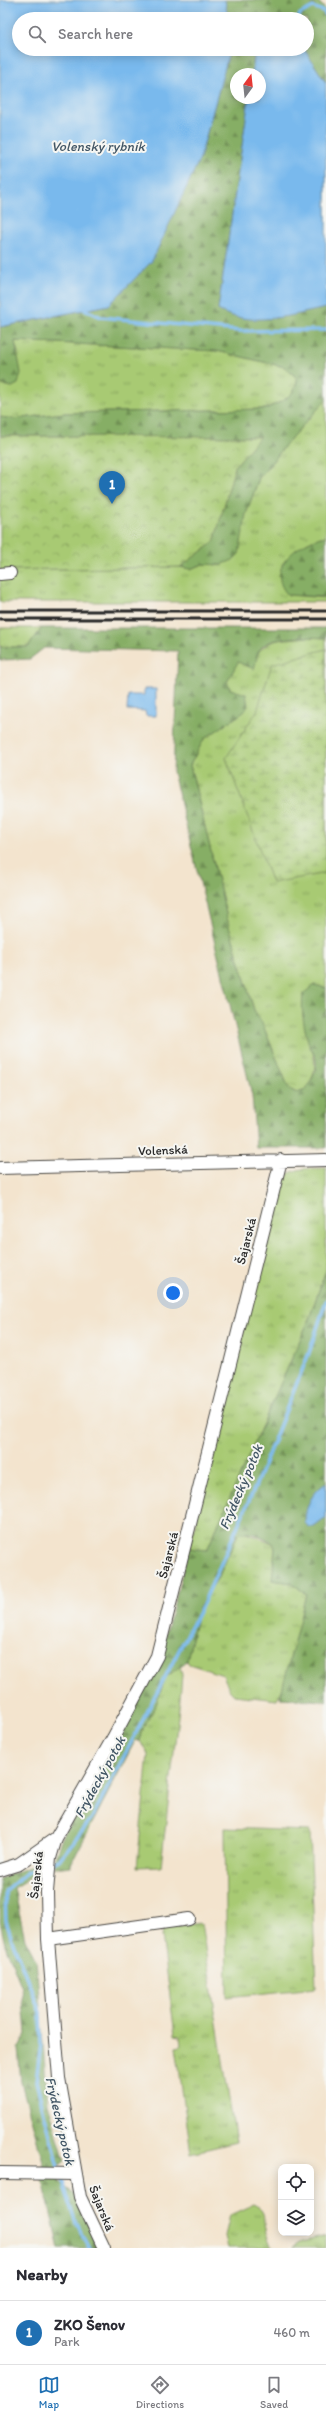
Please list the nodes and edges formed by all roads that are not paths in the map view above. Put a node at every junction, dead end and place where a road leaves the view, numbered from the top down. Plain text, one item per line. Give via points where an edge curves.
1 (281, 1160) junction
2 (326, 1160) edge
3 (0, 1168) edge
4 (56, 1838) junction
5 (0, 1870) edge
6 (189, 1919) dead end
7 (48, 1939) junction
8 (0, 2173) edge
9 (72, 2174) junction
10 (104, 2248) edge

1 - 2 street, Volenská
1 - 3 street, Volenská
1 - 4 street, Šajarská via 157,1656
4 - 5 street via 19,1864
4 - 7 street, Šajarská via 47,1892
6 - 7 street
7 - 9 street, Šajarská via 59,2078
8 - 9 street
9 - 10 street, Šajarská

